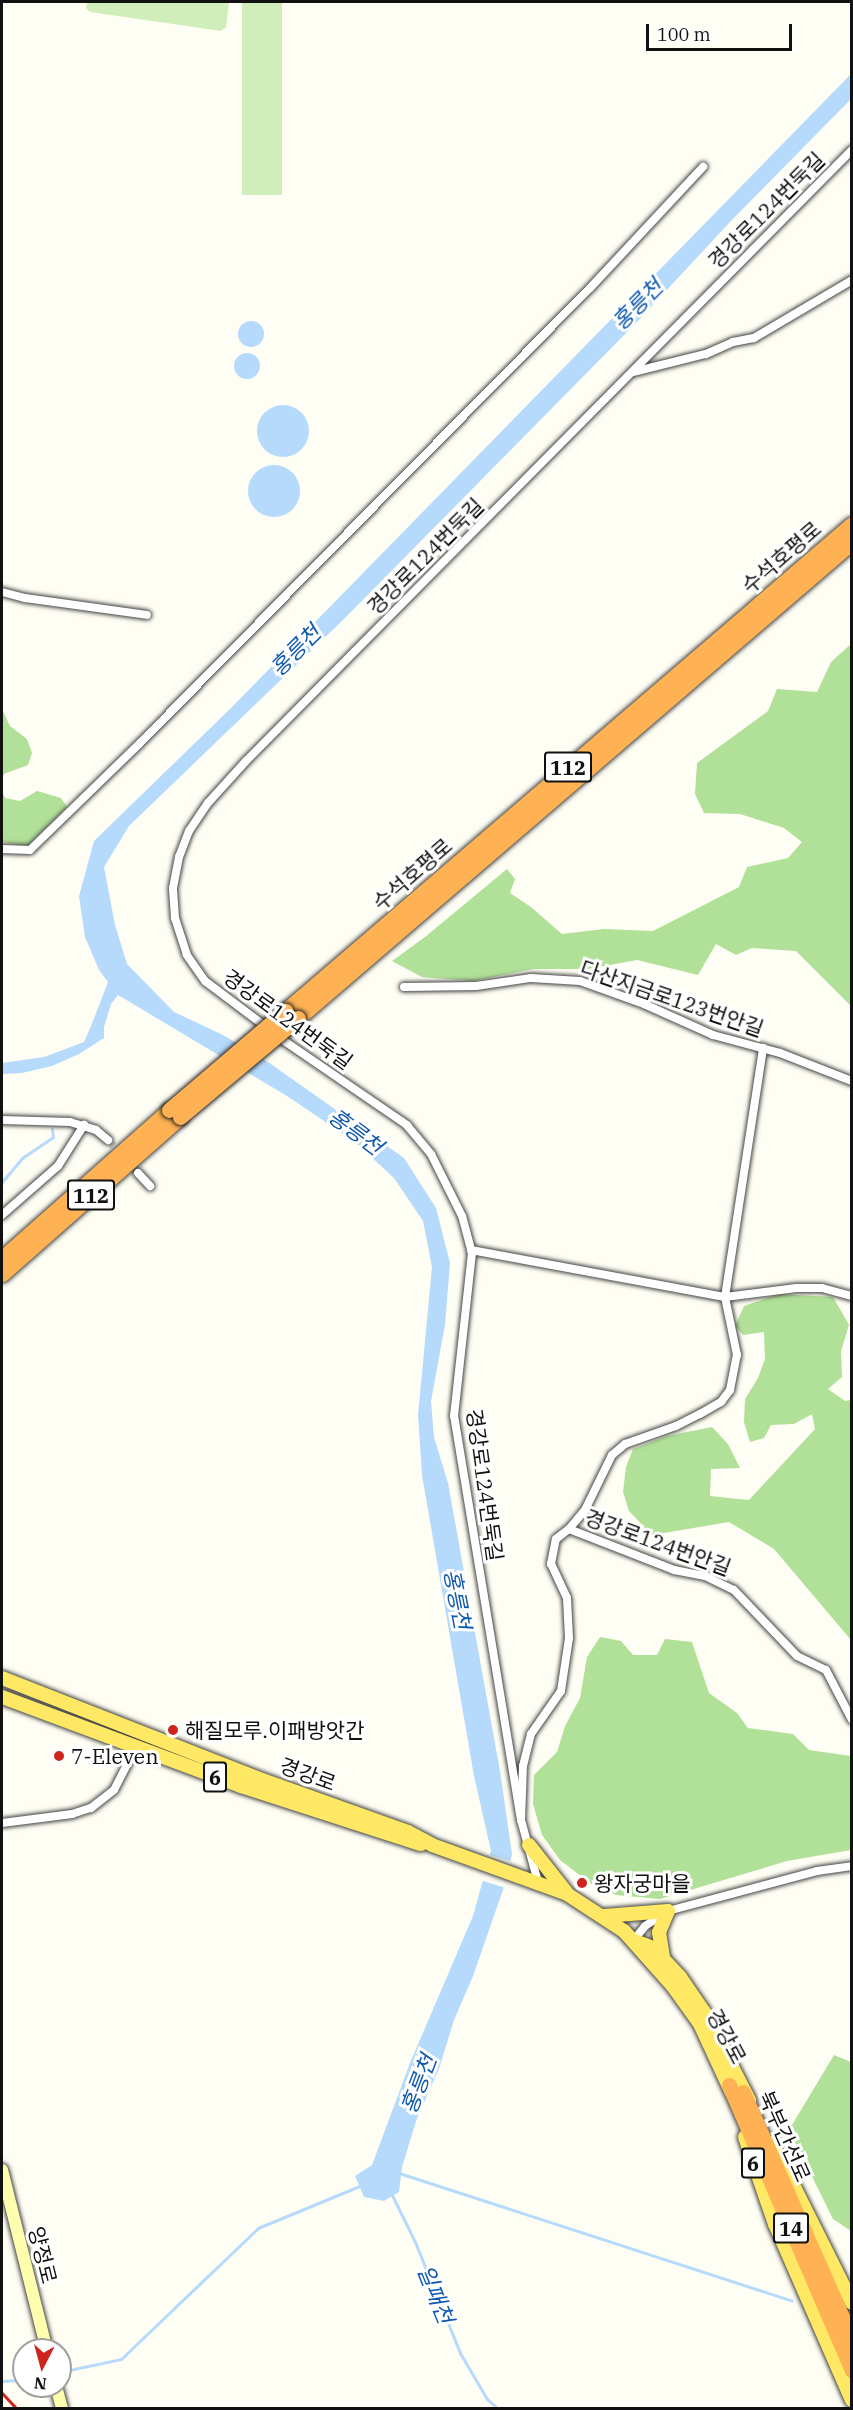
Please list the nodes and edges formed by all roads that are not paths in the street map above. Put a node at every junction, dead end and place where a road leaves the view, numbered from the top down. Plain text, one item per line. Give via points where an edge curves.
1 (852, 150) edge
2 (703, 167) dead end
3 (852, 280) edge
4 (631, 372) junction
5 (852, 524) edge
6 (852, 542) edge
7 (2, 592) edge
8 (147, 615) dead end
9 (2, 849) edge
10 (404, 987) dead end
11 (292, 1014) junction
12 (763, 1048) junction
13 (852, 1081) edge
14 (175, 1114) junction
15 (2, 1120) edge
16 (84, 1125) junction
17 (108, 1140) tunnel mouth
18 (138, 1173) tunnel mouth
19 (150, 1186) dead end
20 (2, 1215) edge
21 (471, 1250) junction
22 (2, 1258) edge
23 (2, 1274) edge
24 (852, 1296) edge
25 (725, 1297) junction
26 (569, 1529) junction
27 (2, 1678) edge
28 (2, 1697) edge
29 (852, 1720) edge
30 (141, 1733) junction
31 (136, 1748) junction
32 (521, 1820) junction
33 (2, 1823) edge
34 (432, 1845) junction
35 (529, 1845) junction
36 (852, 1866) edge
37 (538, 1882) junction
38 (567, 1894) junction
39 (668, 1911) junction
40 (604, 1916) junction
41 (633, 1941) junction
42 (663, 1957) junction
43 (734, 2083) junction
44 (2, 2170) edge
45 (852, 2303) edge
46 (44, 2338) edge
47 (852, 2339) edge
48 (852, 2371) edge
49 (852, 2400) edge

1 - 4 street, 경강로124번둑길
2 - 9 street via 140,743 30,850
3 - 4 street via 754,338
4 - 21 street, 경강로124번둑길 via 208,803 189,831 175,878 175,918 187,955 205,981 407,1125 436,1165 462,1216
5 - 11 highway, 수석호평로 / 112
6 - 11 highway, 수석호평로 / 112
7 - 8 street
10 - 12 street, 다산지금로123번안길 via 476,986 531,978 580,981 713,1035
11 - 14 highway, 수석호평로 / 112, bridge
12 - 13 street, 다산지금로123번안길
12 - 25 street
14 - 22 highway, 수석호평로 / 112
14 - 23 highway, 수석호평로 / 112
15 - 16 street
16 - 17 street
16 - 20 street via 58,1166
18 - 19 street
21 - 25 street
21 - 32 street, 경강로124번둑길 via 454,1416
24 - 25 street via 804,1288
25 - 26 street via 737,1355 730,1390 721,1402 700,1414 625,1444 612,1455 595,1494
26 - 29 street, 경강로124번안길 via 674,1570 705,1576 734,1590 797,1656 826,1670
26 - 32 street via 556,1539 551,1564 567,1598 568,1638 561,1691 531,1734 523,1766
27 - 30 main road, 경강로 / 6
28 - 31 main road, 경강로 / 6
30 - 31 street
30 - 34 main road, 경강로 / 6 via 408,1832
31 - 33 street via 114,1790 91,1808
31 - 34 main road, 경강로 / 6 via 412,1844
32 - 35 street
34 - 37 main road, 경강로 / 6
35 - 37 street
35 - 38 main road
36 - 39 street via 817,1871
37 - 38 main road, 경강로 / 6
38 - 40 main road, 경강로 / 6
39 - 40 main road
39 - 41 street via 645,1926
39 - 42 main road via 659,1932
40 - 41 main road, 경강로 / 6
41 - 42 main road, 경강로 / 6
41 - 43 main road, 경강로 / 6 via 700,2024
42 - 43 main road, 경강로 / 6 via 704,2012
43 - 45 main road, 경강로 / 6 via 786,2168
43 - 47 highway, 북부간선로 / 14
43 - 48 highway, 북부간선로 / 14
43 - 49 main road, 경강로 / 6 via 775,2224
44 - 46 main road, 양정로

